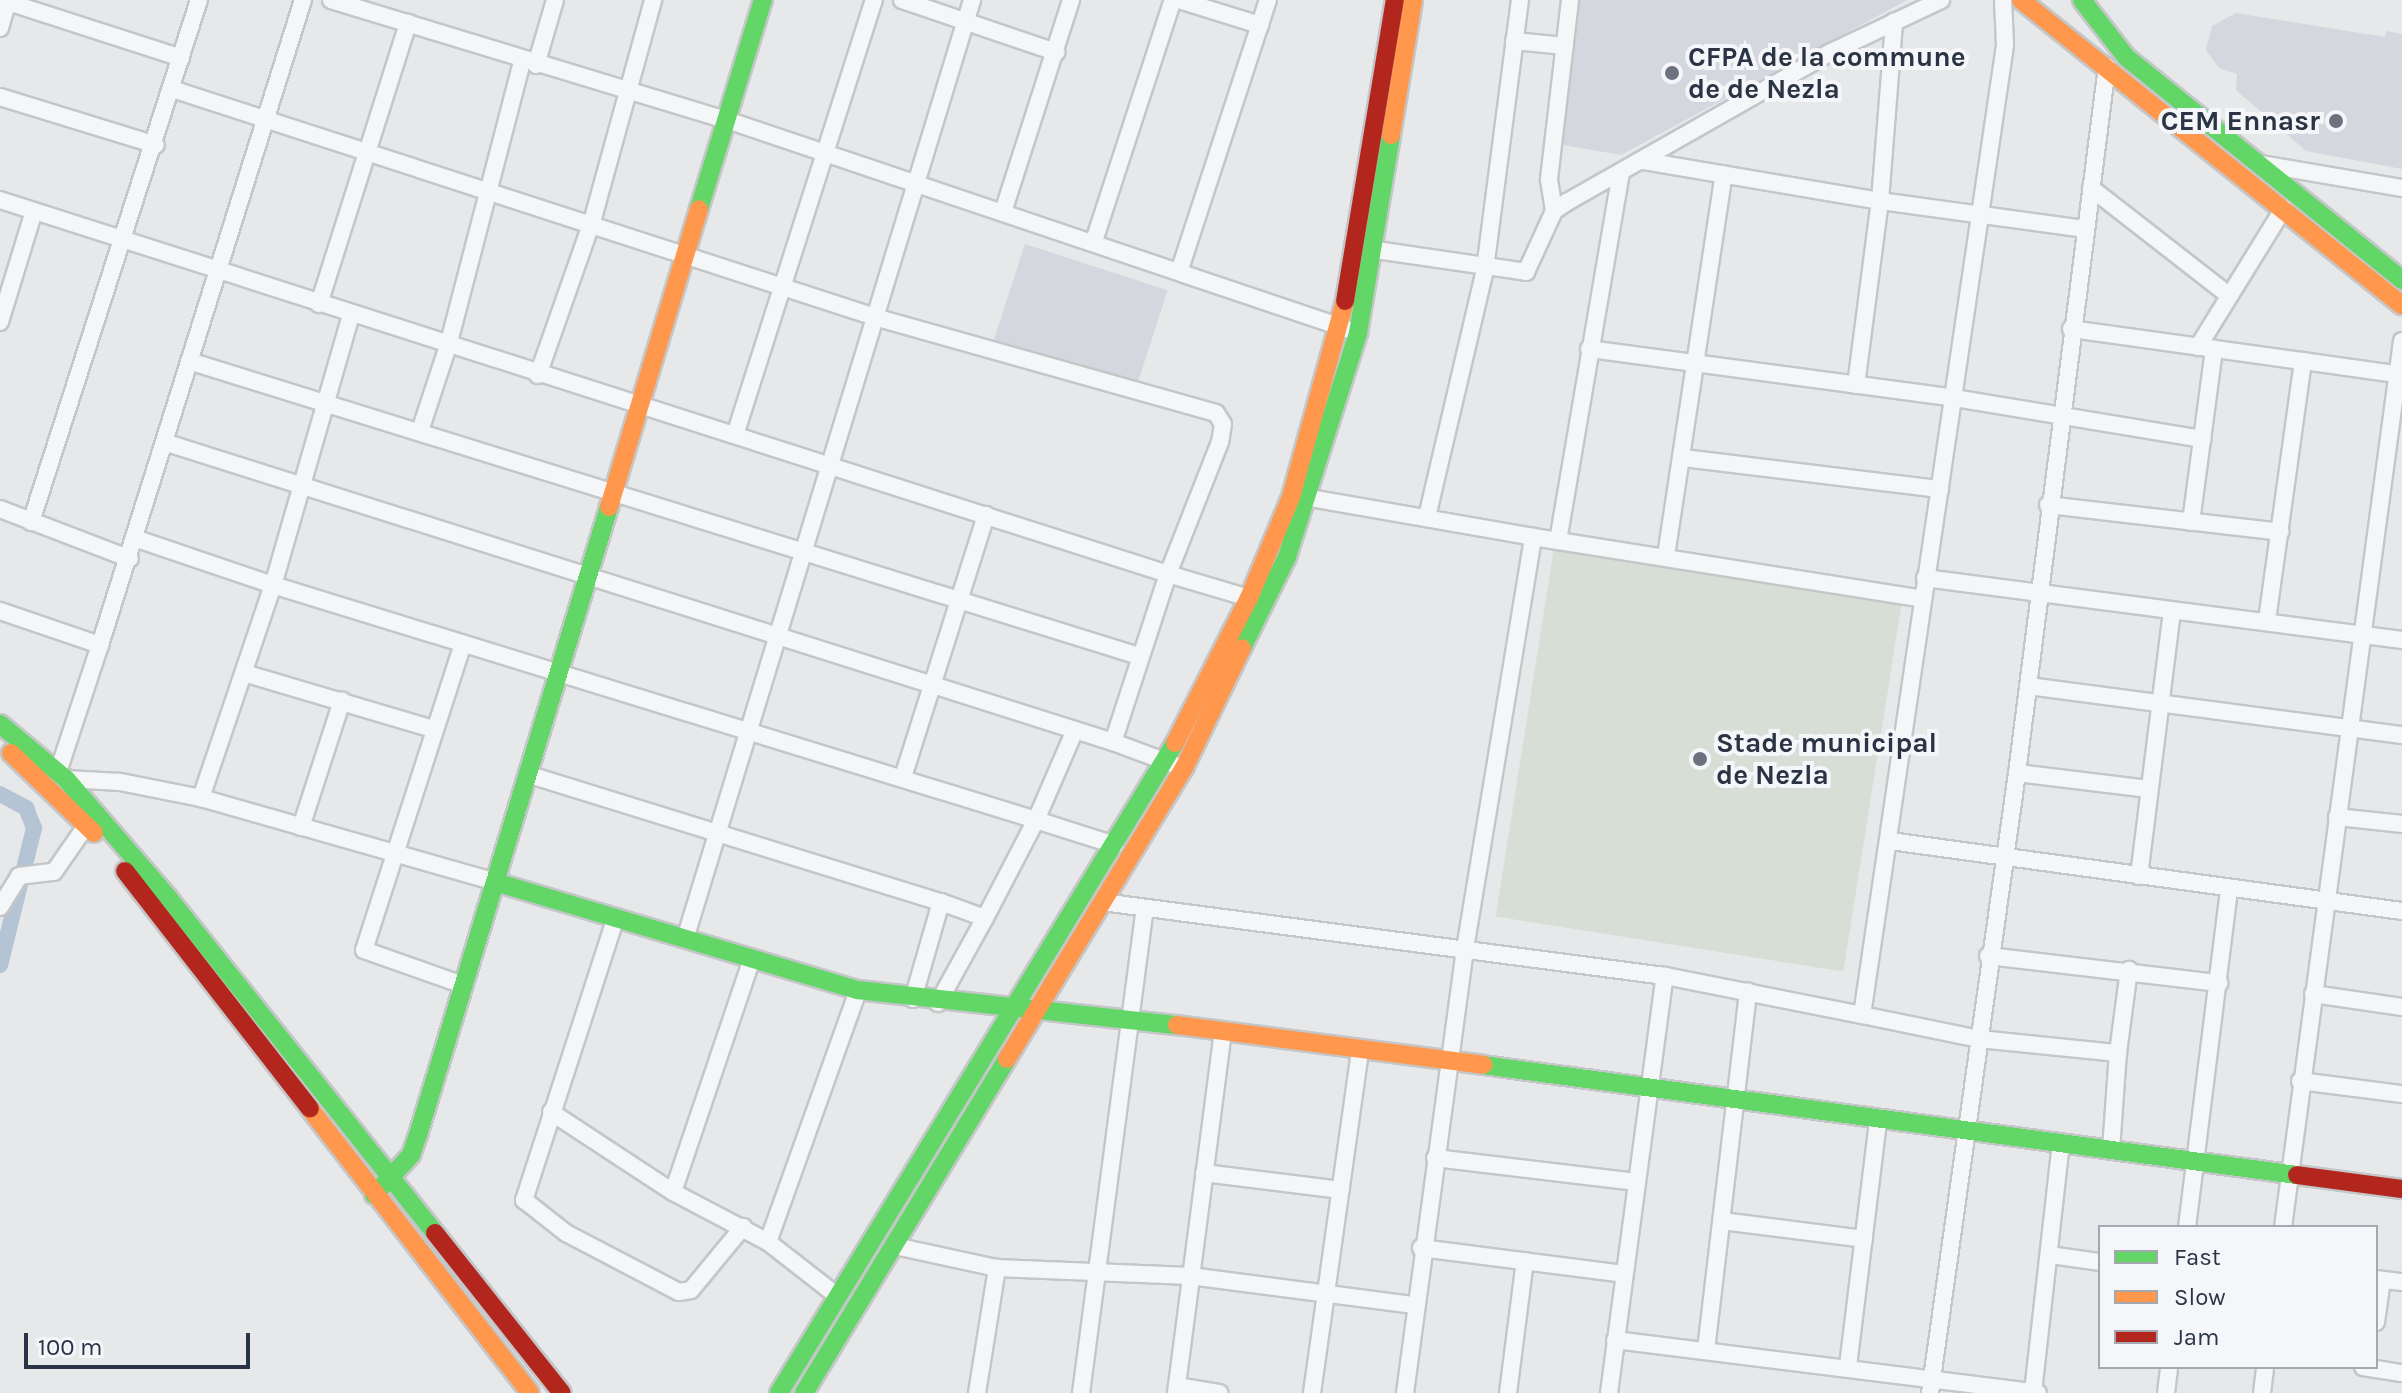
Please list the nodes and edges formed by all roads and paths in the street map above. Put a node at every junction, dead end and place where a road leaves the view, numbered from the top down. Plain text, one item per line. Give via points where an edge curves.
1 (199, 0) edge
2 (303, 0) edge
3 (331, 0) edge
4 (555, 0) edge
5 (653, 0) edge
6 (763, 0) edge
7 (874, 0) edge
8 (902, 0) edge
9 (972, 0) edge
10 (1071, 0) edge
11 (1176, 0) edge
12 (1268, 0) edge
13 (1395, 0) edge
14 (1413, 0) edge
15 (1520, 0) edge
16 (1570, 0) edge
17 (1941, 0) edge
18 (2003, 0) edge
19 (2021, 0) edge
20 (2082, 0) edge
21 (8, 1) edge
22 (967, 18) junction
23 (1894, 22) junction
24 (408, 23) junction
25 (1260, 25) junction
26 (0, 28) edge
27 (1514, 41) junction
28 (1565, 46) junction
29 (1056, 52) junction
30 (181, 58) junction
31 (529, 63) junction
32 (2107, 67) junction
33 (172, 89) junction
34 (628, 92) junction
35 (0, 97) edge
36 (727, 120) junction
37 (262, 121) junction
38 (156, 145) junction
39 (828, 153) junction
40 (368, 155) junction
41 (1644, 161) junction
42 (2255, 163) junction
43 (1621, 174) junction
44 (1724, 174) junction
45 (918, 182) junction
46 (2091, 188) junction
47 (2402, 188) edge
48 (487, 190) junction
49 (0, 200) edge
50 (1880, 201) junction
51 (2284, 208) junction
52 (34, 211) junction
53 (1554, 211) junction
54 (1003, 212) junction
55 (1980, 216) junction
56 (592, 222) junction
57 (2085, 229) junction
58 (124, 241) junction
59 (1094, 241) junction
60 (1376, 250) junction
61 (687, 254) junction
62 (215, 269) junction
63 (1180, 269) junction
64 (1485, 269) junction
65 (2402, 280) edge
66 (784, 288) junction
67 (2227, 294) junction
68 (319, 304) junction
69 (2402, 305) edge
70 (351, 315) junction
71 (878, 318) junction
72 (0, 322) edge
73 (2071, 329) junction
74 (1350, 330) junction
75 (2402, 341) edge
76 (448, 346) junction
77 (2206, 348) junction
78 (1589, 349) junction
79 (189, 361) junction
80 (2303, 361) junction
81 (1695, 363) junction
82 (2395, 374) junction
83 (538, 375) junction
84 (1856, 385) junction
85 (1954, 398) junction
86 (323, 403) junction
87 (639, 406) junction
88 (2059, 417) junction
89 (2387, 428) junction
90 (420, 431) junction
91 (735, 435) junction
92 (2203, 439) junction
93 (2402, 440) edge
94 (164, 442) junction
95 (1683, 458) junction
96 (832, 465) junction
97 (301, 489) junction
98 (1940, 489) junction
99 (612, 492) junction
100 (1310, 498) junction
101 (2048, 505) junction
102 (0, 509) edge
103 (986, 515) junction
104 (1427, 517) junction
105 (31, 522) junction
106 (2191, 522) junction
107 (2280, 532) junction
108 (1533, 537) junction
109 (137, 539) junction
110 (1558, 541) junction
111 (805, 554) junction
112 (1666, 556) junction
113 (130, 559) junction
114 (1168, 574) junction
115 (587, 578) junction
116 (1925, 578) junction
117 (273, 585) junction
118 (2037, 595) junction
119 (1249, 598) junction
120 (1923, 599) junction
121 (958, 601) junction
122 (0, 611) edge
123 (2172, 611) junction
124 (2267, 622) junction
125 (2362, 634) junction
126 (780, 639) junction
127 (2402, 640) edge
128 (463, 644) junction
129 (100, 645) junction
130 (1139, 656) junction
131 (561, 671) junction
132 (244, 673) junction
133 (928, 685) junction
134 (2029, 686) junction
135 (342, 701) junction
136 (2160, 702) junction
137 (0, 724) edge
138 (2347, 727) junction
139 (433, 729) junction
140 (747, 729) junction
141 (1075, 730) junction
142 (2402, 735) edge
143 (1113, 742) junction
144 (0, 744) edge
145 (1175, 765) junction
146 (2017, 773) junction
147 (62, 775) junction
148 (530, 775) junction
149 (903, 777) junction
150 (2149, 789) junction
151 (201, 798) junction
152 (2337, 817) junction
153 (91, 818) junction
154 (1036, 820) junction
155 (2402, 824) edge
156 (301, 827) junction
157 (718, 836) junction
158 (1890, 841) junction
159 (1115, 845) junction
160 (395, 854) junction
161 (2003, 857) junction
162 (2139, 876) junction
163 (495, 882) junction
164 (2229, 888) junction
165 (2325, 899) junction
166 (941, 902) junction
167 (1102, 902) junction
168 (0, 907) edge
169 (1145, 910) junction
170 (2402, 911) edge
171 (616, 917) junction
172 (985, 918) junction
173 (685, 939) junction
174 (1465, 949) junction
175 (1988, 956) junction
176 (752, 959) junction
177 (2129, 970) junction
178 (1665, 976) junction
179 (2219, 983) junction
180 (463, 985) junction
181 (858, 990) junction
182 (1748, 991) junction
183 (2313, 994) junction
184 (913, 999) junction
185 (938, 1003) junction
186 (2402, 1007) edge
187 (1012, 1011) junction
188 (1035, 1012) junction
189 (1862, 1015) junction
190 (1130, 1019) junction
191 (1223, 1030) junction
192 (1979, 1039) junction
193 (1360, 1051) junction
194 (2118, 1053) junction
195 (1451, 1064) junction
196 (2300, 1081) junction
197 (1647, 1089) junction
198 (2402, 1094) edge
199 (1738, 1103) junction
200 (551, 1112) junction
201 (1878, 1120) junction
202 (1967, 1133) junction
203 (2061, 1144) junction
204 (2111, 1150) junction
205 (411, 1155) junction
206 (1435, 1158) junction
207 (2194, 1161) junction
208 (1204, 1173) junction
209 (2290, 1174) junction
210 (393, 1175) junction
211 (1637, 1182) junction
212 (2402, 1189) edge
213 (1341, 1190) junction
214 (673, 1192) junction
215 (374, 1195) junction
216 (413, 1201) junction
217 (1722, 1221) junction
218 (395, 1225) junction
219 (2187, 1225) edge
220 (2283, 1225) edge
221 (743, 1227) junction
222 (1864, 1239) junction
223 (768, 1242) junction
224 (895, 1246) junction
225 (1421, 1248) junction
226 (2050, 1255) junction
227 (1525, 1261) junction
228 (2098, 1262) edge
229 (997, 1268) junction
230 (1096, 1272) junction
231 (1623, 1274) junction
232 (1190, 1276) junction
233 (2379, 1280) edge
234 (2402, 1282) edge
235 (1328, 1293) junction
236 (837, 1296) junction
237 (1414, 1305) junction
238 (1615, 1340) junction
239 (1706, 1350) junction
240 (1848, 1366) junction
241 (2169, 1369) edge
242 (2265, 1369) edge
243 (2376, 1369) edge
244 (2402, 1373) edge
245 (1931, 1385) edge
246 (1177, 1389) edge
247 (530, 1393) edge
248 (562, 1393) edge
249 (779, 1393) edge
250 (804, 1393) edge
251 (977, 1393) edge
252 (1081, 1393) edge
253 (1219, 1393) edge
254 (1312, 1393) edge
255 (1405, 1393) edge
256 (1508, 1393) edge
257 (1609, 1393) edge
258 (2035, 1393) edge
259 (2166, 1393) edge
260 (2262, 1393) edge

1 - 30 street
2 - 37 street
3 - 24 street
4 - 31 street
5 - 34 street
6 - 36 main road
7 - 39 street
8 - 22 street
9 - 22 street
10 - 29 street
11 - 25 street
11 - 59 street
12 - 25 street
13 - 74 main road
14 - 60 main road
15 - 27 street
16 - 28 street
17 - 23 street
18 - 55 street via 2005,45
19 - 32 main road
20 - 42 main road via 2126,57
21 - 26 street
21 - 30 street
22 - 29 street
22 - 45 street
23 - 41 street via 1757,93
23 - 50 street
24 - 31 street
24 - 40 street
25 - 63 street
27 - 28 street
27 - 64 street
28 - 53 street via 1549,179
29 - 54 street
30 - 33 street
31 - 34 street
31 - 48 street
32 - 46 street
32 - 51 main road
33 - 37 street
33 - 38 street
34 - 36 street
34 - 56 street
35 - 38 street
36 - 39 street
36 - 61 main road
37 - 40 street
37 - 62 street
38 - 58 street
39 - 45 street
39 - 66 street
40 - 48 street
40 - 68 street
41 - 43 street
41 - 44 street
42 - 47 street
42 - 65 main road
43 - 53 street
43 - 78 street
44 - 50 street
44 - 81 street
45 - 54 street
45 - 71 street
46 - 57 street
46 - 67 street
48 - 56 street
48 - 76 street
49 - 52 street
50 - 55 street
50 - 84 street
51 - 67 street
51 - 69 main road
52 - 58 street
52 - 72 street
53 - 64 street via 1531,269
54 - 59 street
55 - 57 street
55 - 85 street
56 - 61 street
56 - 83 street
57 - 73 street
58 - 62 street
58 - 105 street
59 - 63 street
60 - 64 street
60 - 74 main road
61 - 66 street
61 - 87 main road
62 - 68 street
62 - 79 street
63 - 74 street
64 - 104 street
66 - 71 street
66 - 91 street
67 - 77 street
68 - 70 street
70 - 76 street
70 - 86 street
71 - 96 street
71 - 114 street via 1216,413 1223,424 1220,442
73 - 77 street
73 - 88 street
74 - 100 main road
74 - 119 main road
75 - 82 street
76 - 83 street
76 - 90 street
77 - 80 street
77 - 92 street
78 - 81 street
78 - 110 street
79 - 86 street
79 - 94 street
80 - 82 street
80 - 107 street
81 - 84 street
81 - 95 street
82 - 89 street
83 - 87 street
84 - 85 street
85 - 88 street
85 - 98 street
86 - 90 street
86 - 97 street
87 - 91 street
87 - 99 main road
88 - 92 street
88 - 101 street
89 - 93 street
89 - 125 street
90 - 99 street
91 - 96 street
92 - 106 street
94 - 97 street
94 - 109 street
95 - 98 street
95 - 112 street
96 - 103 street
96 - 111 street
97 - 115 street
97 - 117 street
98 - 116 street
99 - 111 street
99 - 115 main road
100 - 104 street
100 - 145 main road via 1287,557
101 - 106 street
101 - 118 street
102 - 105 street
103 - 114 street
103 - 121 street
104 - 108 street
105 - 113 street
106 - 107 street
107 - 124 street
108 - 110 street
108 - 174 street
109 - 113 street
109 - 117 street
110 - 112 street
111 - 121 street
111 - 126 street
112 - 120 street
113 - 129 street
114 - 119 street
114 - 130 street
115 - 126 street
115 - 131 main road
116 - 118 street
116 - 120 street
117 - 128 street
117 - 132 street
118 - 123 street
118 - 134 street
119 - 145 main road
120 - 158 street
121 - 130 street
121 - 133 street
122 - 129 street
123 - 124 street
123 - 136 street
124 - 125 street
125 - 127 street
125 - 138 street
126 - 133 street
126 - 140 street
128 - 131 street
128 - 139 street
129 - 147 street
130 - 143 street
131 - 140 street
131 - 148 main road
132 - 135 street
132 - 151 street
133 - 141 street
133 - 149 street
134 - 136 street
134 - 146 street
135 - 139 street
135 - 156 street
136 - 138 street
136 - 150 street
137 - 147 main road
138 - 142 street
138 - 152 street
139 - 160 street
140 - 149 street
140 - 157 street
141 - 143 street
141 - 154 street
143 - 145 street
144 - 153 main road
145 - 159 main road
145 - 167 main road
146 - 150 street
146 - 161 street
147 - 151 street
147 - 153 main road
148 - 157 street
148 - 163 main road
149 - 154 street
150 - 162 street
151 - 156 street
152 - 155 street
152 - 165 street
153 - 168 street via 54,872 19,876
153 - 210 main road
153 - 215 main road
154 - 159 street
154 - 172 street
156 - 160 street
157 - 166 street
157 - 173 street
158 - 161 street
158 - 189 street
159 - 187 main road
160 - 163 street
160 - 180 street via 364,950
161 - 162 street
161 - 175 street
162 - 164 street
163 - 171 main road
163 - 180 main road
164 - 165 street
164 - 179 street
165 - 170 street
165 - 183 street
166 - 172 street
166 - 184 street
167 - 169 street
167 - 188 main road
169 - 174 street
169 - 190 street
171 - 173 main road
171 - 200 street
172 - 185 street
173 - 176 main road
174 - 178 street
174 - 195 street
175 - 177 street
175 - 192 street
176 - 181 main road
176 - 214 street
177 - 179 street
177 - 194 street
178 - 182 street
178 - 197 street
179 - 207 street
180 - 205 main road
181 - 184 main road
181 - 223 street
182 - 189 street
182 - 199 street
183 - 186 street
183 - 196 street
184 - 185 main road
185 - 187 main road
187 - 188 main road
187 - 236 main road
188 - 190 main road
188 - 224 main road
189 - 192 street
190 - 191 main road
190 - 230 street
191 - 193 main road
191 - 208 street
192 - 194 street
192 - 202 street
193 - 195 main road
193 - 213 street
194 - 204 street
195 - 197 main road
195 - 206 street
196 - 198 street
196 - 209 street
197 - 199 main road
197 - 211 street
199 - 201 main road
199 - 217 street
200 - 214 street
200 - 221 street via 524,1200 566,1233 679,1292 691,1290
201 - 202 main road
201 - 222 street
202 - 203 main road
202 - 245 street
203 - 204 main road
203 - 226 street
204 - 207 main road
205 - 210 main road
205 - 216 main road
206 - 211 street
206 - 225 street
207 - 209 main road
207 - 219 street
208 - 213 street
208 - 232 street
209 - 212 main road
209 - 220 street
210 - 215 main road
210 - 216 main road
211 - 231 street
213 - 235 street
214 - 221 street
215 - 218 main road
216 - 218 main road
216 - 248 main road
217 - 222 street
217 - 239 street
218 - 247 main road
221 - 223 street
222 - 240 street
223 - 236 street
224 - 229 street
224 - 250 main road
225 - 227 street
225 - 237 street
226 - 228 street
226 - 258 street
227 - 231 street
227 - 256 street
229 - 230 street
229 - 251 street
230 - 232 street
230 - 252 street
231 - 238 street
232 - 235 street
232 - 246 street
233 - 234 street
235 - 237 street
235 - 254 street
236 - 249 main road
237 - 255 street
238 - 239 street
238 - 257 street
239 - 240 street
240 - 245 street
241 - 259 street
242 - 260 street
243 - 244 street
245 - 258 street
246 - 253 street

